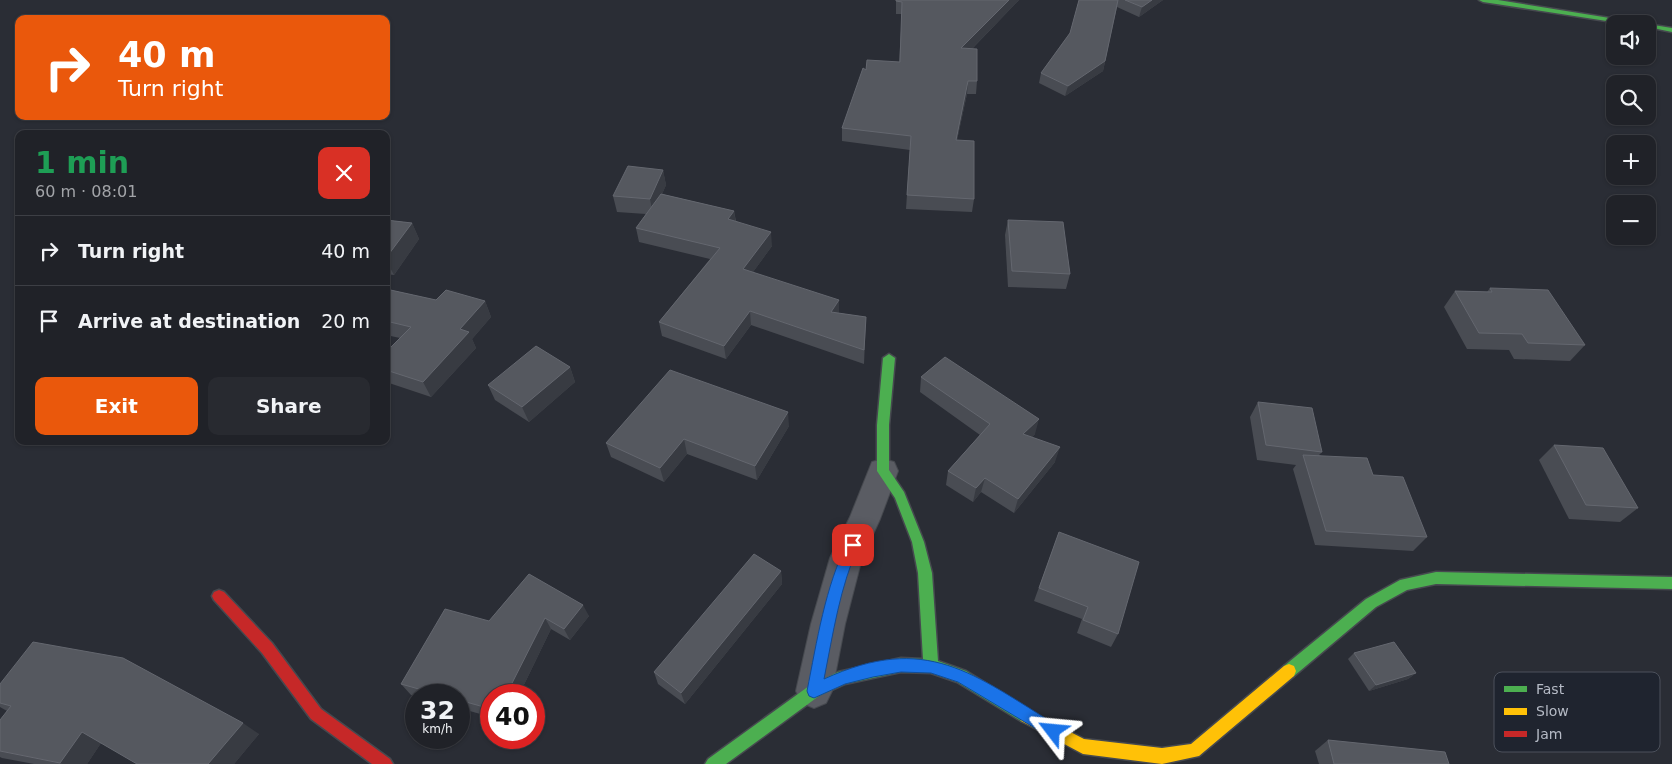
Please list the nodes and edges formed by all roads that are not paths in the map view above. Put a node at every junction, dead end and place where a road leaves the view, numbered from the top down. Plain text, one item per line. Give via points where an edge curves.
1 (1483, 0) edge
2 (1606, 18) edge
3 (1656, 27) edge
4 (1672, 30) edge
5 (889, 358) dead end
6 (883, 471) junction
7 (1672, 583) edge
8 (219, 596) dead end
9 (931, 666) junction
10 (814, 691) junction
11 (1193, 757) edge
12 (386, 764) edge
13 (713, 764) edge

1 - 2 street
3 - 4 street
5 - 6 street
6 - 9 street via 900,496 918,542 925,573
6 - 10 street via 846,558
7 - 11 street via 1436,578 1405,584 1372,603
8 - 12 street via 267,648 316,714
9 - 10 street via 901,665 873,670 844,677
9 - 11 street via 961,676 1083,746
10 - 13 street

